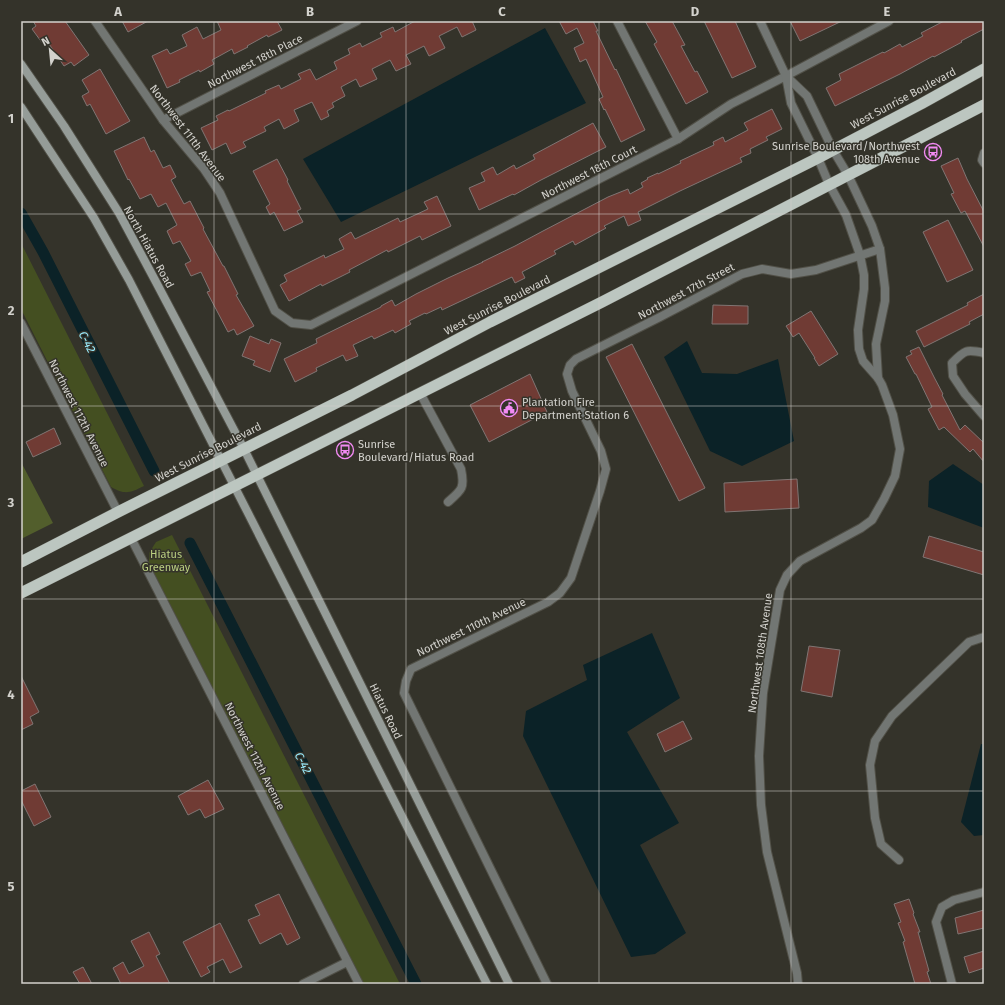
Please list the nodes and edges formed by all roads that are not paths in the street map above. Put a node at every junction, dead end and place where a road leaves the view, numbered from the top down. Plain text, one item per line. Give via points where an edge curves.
1 (95, 21) edge
2 (357, 21) edge
3 (617, 21) edge
4 (760, 21) edge
5 (889, 21) edge
6 (21, 64) edge
7 (984, 69) edge
8 (786, 76) junction
9 (984, 104) edge
10 (21, 107) edge
11 (163, 120) junction
12 (678, 139) junction
13 (833, 150) junction
14 (984, 153) edge
15 (818, 158) junction
16 (984, 163) edge
17 (848, 175) junction
18 (829, 184) junction
19 (880, 249) junction
20 (860, 255) junction
21 (21, 323) edge
22 (292, 323) joint
23 (984, 353) edge
24 (576, 359) joint
25 (878, 378) junction
26 (420, 393) junction
27 (984, 416) edge
28 (244, 449) junction
29 (221, 460) junction
30 (257, 475) junction
31 (235, 486) junction
32 (448, 502) dead end
33 (118, 512) junction
34 (131, 538) junction
35 (21, 562) edge
36 (21, 593) edge
37 (984, 637) edge
38 (899, 860) dead end
39 (984, 892) edge
40 (347, 962) junction
41 (303, 984) edge
42 (359, 984) edge
43 (487, 984) edge
44 (509, 984) edge
45 (547, 984) edge
46 (798, 984) edge
47 (952, 984) edge

1 - 11 street, Northwest 111th Avenue
2 - 11 street, Northwest 18th Place
3 - 12 street
4 - 8 street, Northwest 108th Avenue
5 - 8 street, Northwest 18th Court
6 - 28 main road, North Hiatus Road via 119,213
7 - 13 highway, West Sunrise Boulevard
8 - 12 street, Northwest 18th Court via 730,104
8 - 13 street, Northwest 108th Avenue via 807,96
8 - 15 street, Northwest 108th Avenue via 790,103
9 - 17 highway
10 - 29 main road via 94,218 129,280
11 - 22 street, Northwest 111th Avenue via 204,169 220,193 275,311
12 - 22 street, Northwest 18th Court via 311,325
13 - 15 highway, West Sunrise Boulevard
13 - 17 street, Northwest 108th Avenue
14 - 16 street
15 - 18 street, Northwest 108th Avenue
15 - 28 highway, West Sunrise Boulevard via 490,322
17 - 18 highway
17 - 19 street, Northwest 108th Avenue
18 - 20 street, Northwest 108th Avenue via 846,215
18 - 26 highway
19 - 20 street, Northwest 17th Street
19 - 25 street, Northwest 108th Avenue via 885,300 876,344
20 - 24 street, Northwest 17th Street via 816,270 792,274 762,269 742,274
20 - 25 street, Northwest 108th Avenue via 864,289 858,330 859,349 863,361
21 - 33 street, Northwest 112th Avenue
23 - 27 street via 962,353 952,363 952,376
24 - 45 street, Northwest 110th Avenue via 570,365 567,374 606,469 571,578 560,593 548,602 411,669 404,693
25 - 46 street, Northwest 108th Avenue via 893,415 900,448 895,476 872,520 800,561 787,575 780,590 763,693 759,756 761,805 767,852
26 - 30 highway
26 - 32 street via 461,469 461,491
28 - 29 highway, West Sunrise Boulevard
28 - 30 main road, Hiatus Road
29 - 31 main road
29 - 33 highway, West Sunrise Boulevard
30 - 31 highway
30 - 44 main road, Hiatus Road
31 - 34 highway
31 - 43 main road
33 - 35 highway, West Sunrise Boulevard
34 - 36 highway
34 - 40 street, Northwest 112th Avenue
37 - 38 street via 969,642 892,716 876,740 870,766 875,818 881,844
39 - 47 street via 954,900 942,907 936,922
40 - 41 street
40 - 42 street, Northwest 112th Avenue

